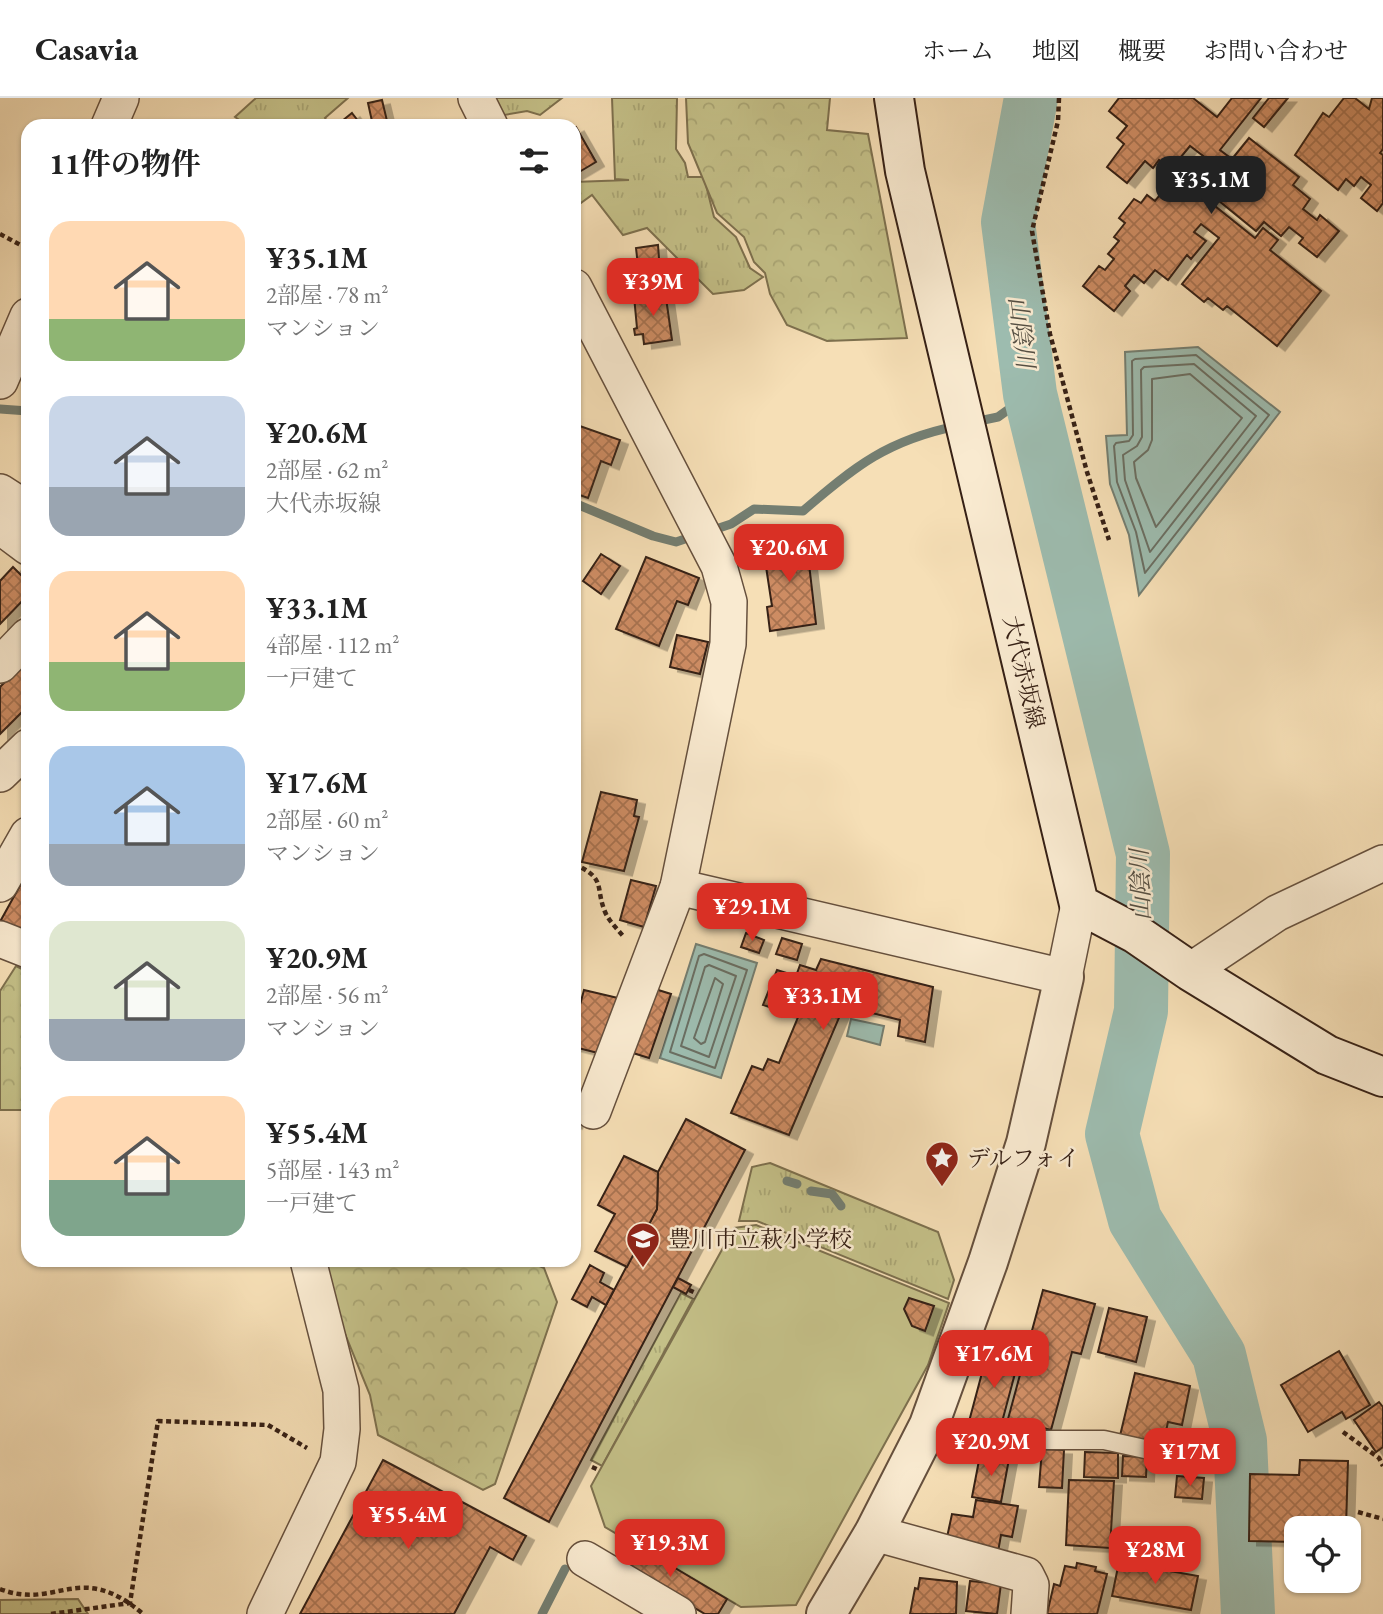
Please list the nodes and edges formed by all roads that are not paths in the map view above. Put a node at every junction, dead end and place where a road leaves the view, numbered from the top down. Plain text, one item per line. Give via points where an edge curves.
1 (121, 98) edge
2 (476, 98) edge
3 (894, 98) edge
4 (112, 119) edge
5 (486, 119) edge
6 (581, 300) edge
7 (21, 332) edge
8 (0, 382) edge
9 (0, 492) edge
10 (15, 536) edge
11 (21, 643) edge
12 (0, 665) edge
13 (21, 754) edge
14 (0, 774) edge
15 (21, 847) edge
16 (1383, 863) edge
17 (0, 884) edge
18 (678, 887) junction
19 (1079, 904) junction
20 (0, 939) edge
21 (21, 947) edge
22 (1189, 971) junction
23 (1065, 977) junction
24 (1383, 1077) edge
25 (593, 1111) dead end
26 (310, 1267) edge
27 (929, 1425) junction
28 (1199, 1461) dead end
29 (874, 1533) junction
30 (584, 1559) dead end
31 (265, 1614) edge
32 (678, 1614) edge
33 (826, 1614) edge
34 (1029, 1614) edge

1 - 4 street
2 - 5 street
3 - 19 main road, 大代赤坂線 via 905,171
6 - 18 street via 719,566 729,602 728,644
7 - 8 street
9 - 10 street
11 - 12 street
13 - 14 street
15 - 17 street
16 - 22 street via 1277,913
18 - 23 street
18 - 25 street
19 - 22 main road via 1136,934
19 - 23 street
20 - 21 street
22 - 24 main road via 1327,1055
23 - 27 main road via 1026,1143
26 - 31 street via 341,1390 338,1462
27 - 28 lane via 956,1440 1104,1440
27 - 29 main road
29 - 33 main road
29 - 34 street via 1026,1576 1031,1585
30 - 32 street

